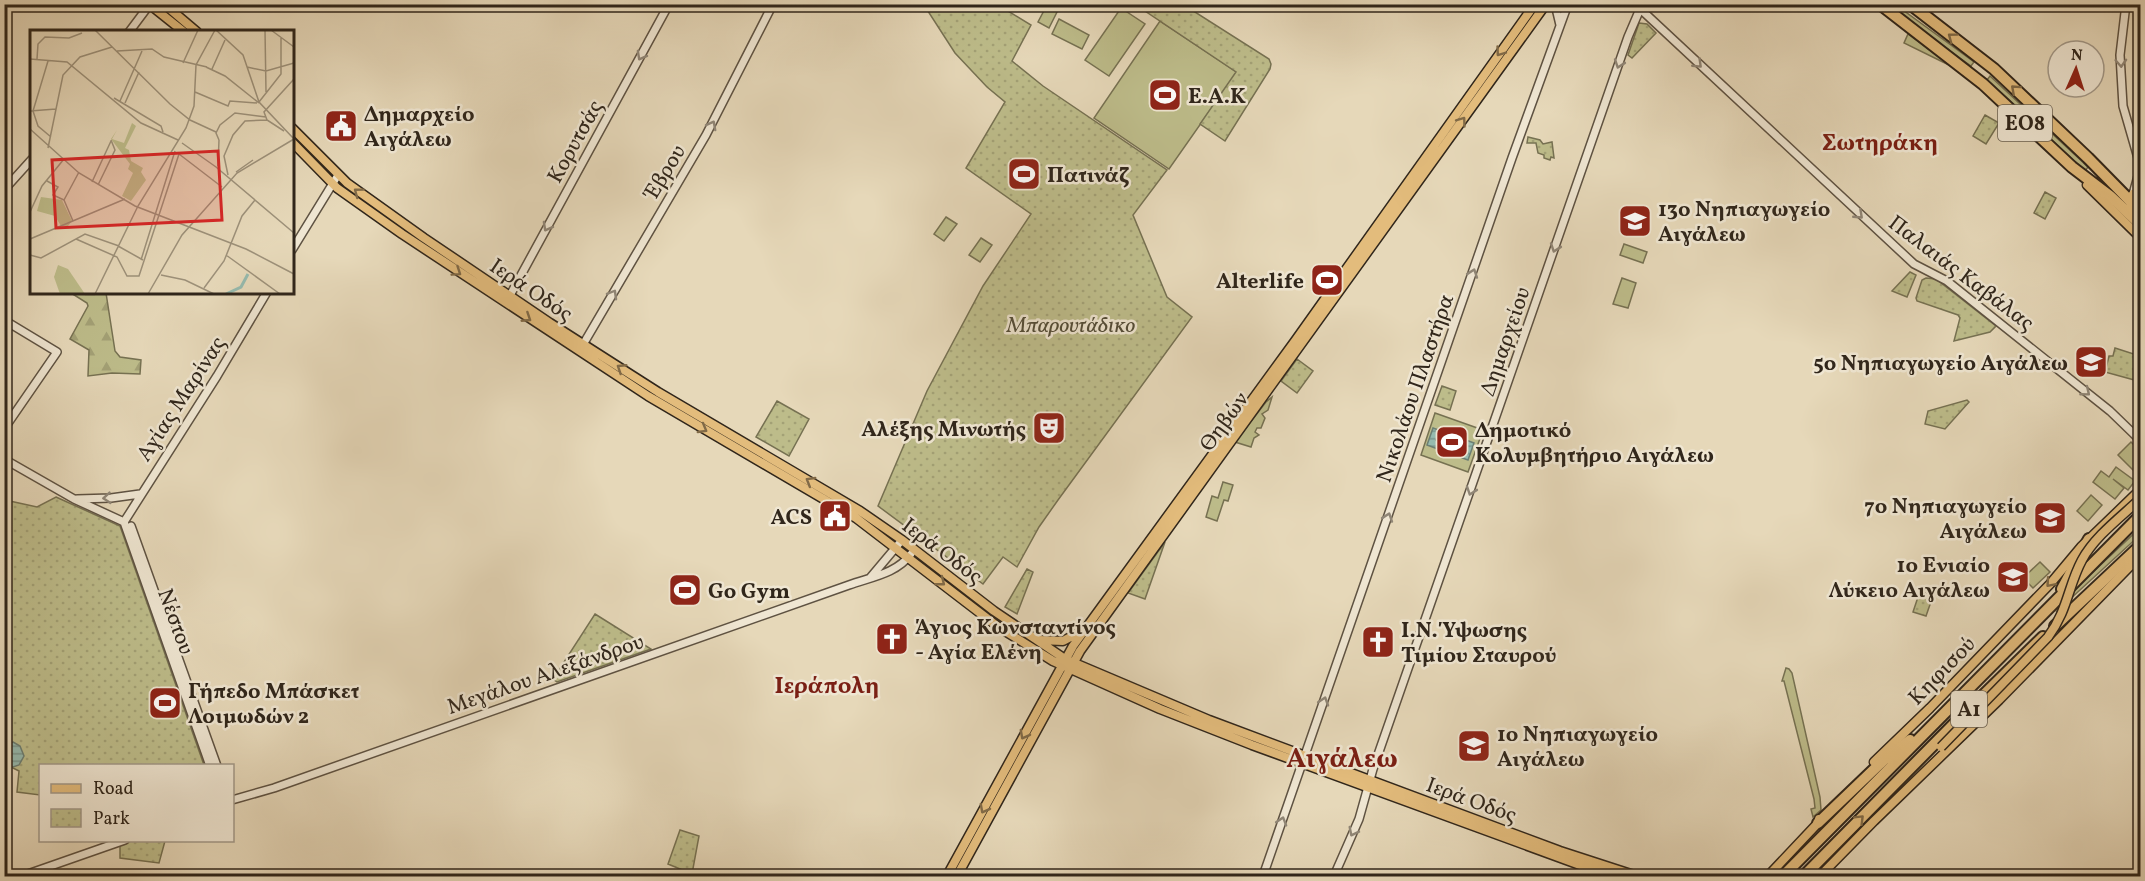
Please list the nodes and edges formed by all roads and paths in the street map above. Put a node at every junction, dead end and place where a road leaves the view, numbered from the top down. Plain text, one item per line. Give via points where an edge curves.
1 (164, 4) edge
2 (669, 4) edge
3 (773, 4) edge
4 (1535, 4) edge
5 (1546, 4) edge
6 (1555, 4) edge
7 (1568, 4) edge
8 (1875, 4) edge
9 (1880, 4) edge
10 (1910, 4) edge
11 (2126, 4) edge
12 (150, 5) edge
13 (1638, 7) edge
14 (1900, 22) junction
15 (1560, 27) junction
16 (131, 30) edge
17 (181, 30) edge
18 (195, 30) edge
19 (294, 130) edge
20 (294, 144) edge
21 (2088, 158) junction
22 (30, 161) edge
23 (2072, 167) junction
24 (338, 175) junction
25 (332, 184) junction
26 (2087, 184) joint
27 (4, 190) edge
28 (2137, 198) edge
29 (2140, 211) edge
30 (2140, 225) edge
31 (2140, 237) edge
32 (294, 247) edge
33 (266, 294) edge
34 (507, 300) junction
35 (4, 320) edge
36 (581, 348) junction
37 (4, 429) edge
38 (2140, 440) edge
39 (4, 459) edge
40 (2140, 490) edge
41 (140, 494) junction
42 (74, 499) junction
43 (2140, 499) edge
44 (2140, 516) edge
45 (127, 524) junction
46 (2090, 539) junction
47 (899, 544) junction
48 (2140, 546) edge
49 (912, 553) junction
50 (2138, 559) edge
51 (870, 578) junction
52 (2051, 607) junction
53 (2075, 607) junction
54 (1089, 622) junction
55 (1035, 639) junction
56 (1067, 664) junction
57 (1945, 712) junction
58 (1941, 747) junction
59 (1304, 759) junction
60 (210, 764) edge
61 (217, 764) edge
62 (1908, 771) junction
63 (1368, 784) junction
64 (234, 799) edge
65 (1874, 821) junction
66 (1818, 823) junction
67 (118, 842) edge
68 (22, 876) edge
69 (947, 876) edge
70 (957, 876) edge
71 (1263, 876) edge
72 (1334, 876) edge
73 (1610, 876) edge
74 (1637, 876) edge
75 (1768, 876) edge
76 (1783, 876) edge
77 (1804, 876) edge
78 (1820, 876) edge

1 - 18 main road
2 -> 34 street, Κορυτσάς
36 -> 3 street, Έβρου via 706,135
4 -> 54 main road, Θηβών
56 -> 5 main road, Θηβών
6 - 15 street
7 - 15 street, Νικολάου Πλαστήρα
8 - 14 highway
9 - 14 highway, ΕΟ8
21 -> 10 highway, ΕΟ8 via 1994,69
11 -> 28 street via 2120,55 2123,106 2138,158
12 - 16 street
12 - 17 main road
13 -> 38 street, Παλαιάς Καβάλας via 1914,264 1947,281 2104,406
13 -> 63 street, Δημαρχείου
14 - 23 highway, ΕΟ8 via 1983,84
59 -> 15 street, Νικολάου Πλαστήρα
19 - 24 main road, Ιερά Οδός
20 - 25 main road, Ιερά Οδός
21 - 28 highway
21 - 29 highway, ΕΟ8
22 - 27 street
23 - 26 highway
23 - 30 highway, ΕΟ8
24 - 25 street
34 -> 24 main road, Ιερά Οδός
25 - 32 street
25 -> 34 main road, Ιερά Οδός
26 - 31 main road
33 - 41 street, Αγίας Μαρίνας
34 - 36 main road, Ιερά Οδός
35 - 37 street via 57,352
36 - 47 main road, Ιερά Οδός via 648,396
39 - 42 street
40 - 46 main road, Κηφισού
41 -> 42 street
41 - 45 street, Αγίας Μαρίνας
42 - 45 street
43 - 58 main road, bridge via 2084,557 2062,615 2048,637
44 - 52 highway, Α1
45 - 60 street, Νέστου
45 - 61 street, Νέστου
46 - 52 highway
46 -> 66 main road, Κηφισού via 1930,708 1826,810
47 - 49 main road, Ιερά Οδός
47 - 51 street
48 - 53 highway, Α1
49 - 51 street, Μεγάλου Αλεξάνδρου via 904,563
49 - 55 main road, Ιερά Οδός
49 -> 56 main road, Ιερά Οδός via 997,626
50 - 53 highway
50 - 65 main road
51 - 64 street, Μεγάλου Αλεξάνδρου
52 - 57 highway, Α1
53 - 62 highway, Α1
54 - 55 main road via 1063,641
54 - 56 main road, Θηβών
55 - 56 main road, Ιερά Οδός
56 - 59 main road, Ιερά Οδός via 1160,709
56 -> 69 main road, Θηβών
56 - 70 main road, Θηβών
57 - 66 highway via 1885,759
57 - 76 highway, Α1
58 - 62 highway
58 - 65 main road
59 - 63 main road, Ιερά Οδός
71 -> 59 street, Νικολάου Πλαστήρα
77 -> 62 highway, Α1
63 -> 72 street, Δημαρχείου via 1356,826
63 - 73 main road, Ιερά Οδός
63 - 74 main road, Ιερά Οδός
65 - 78 main road
66 - 75 main road, Κηφισού
67 - 68 street

